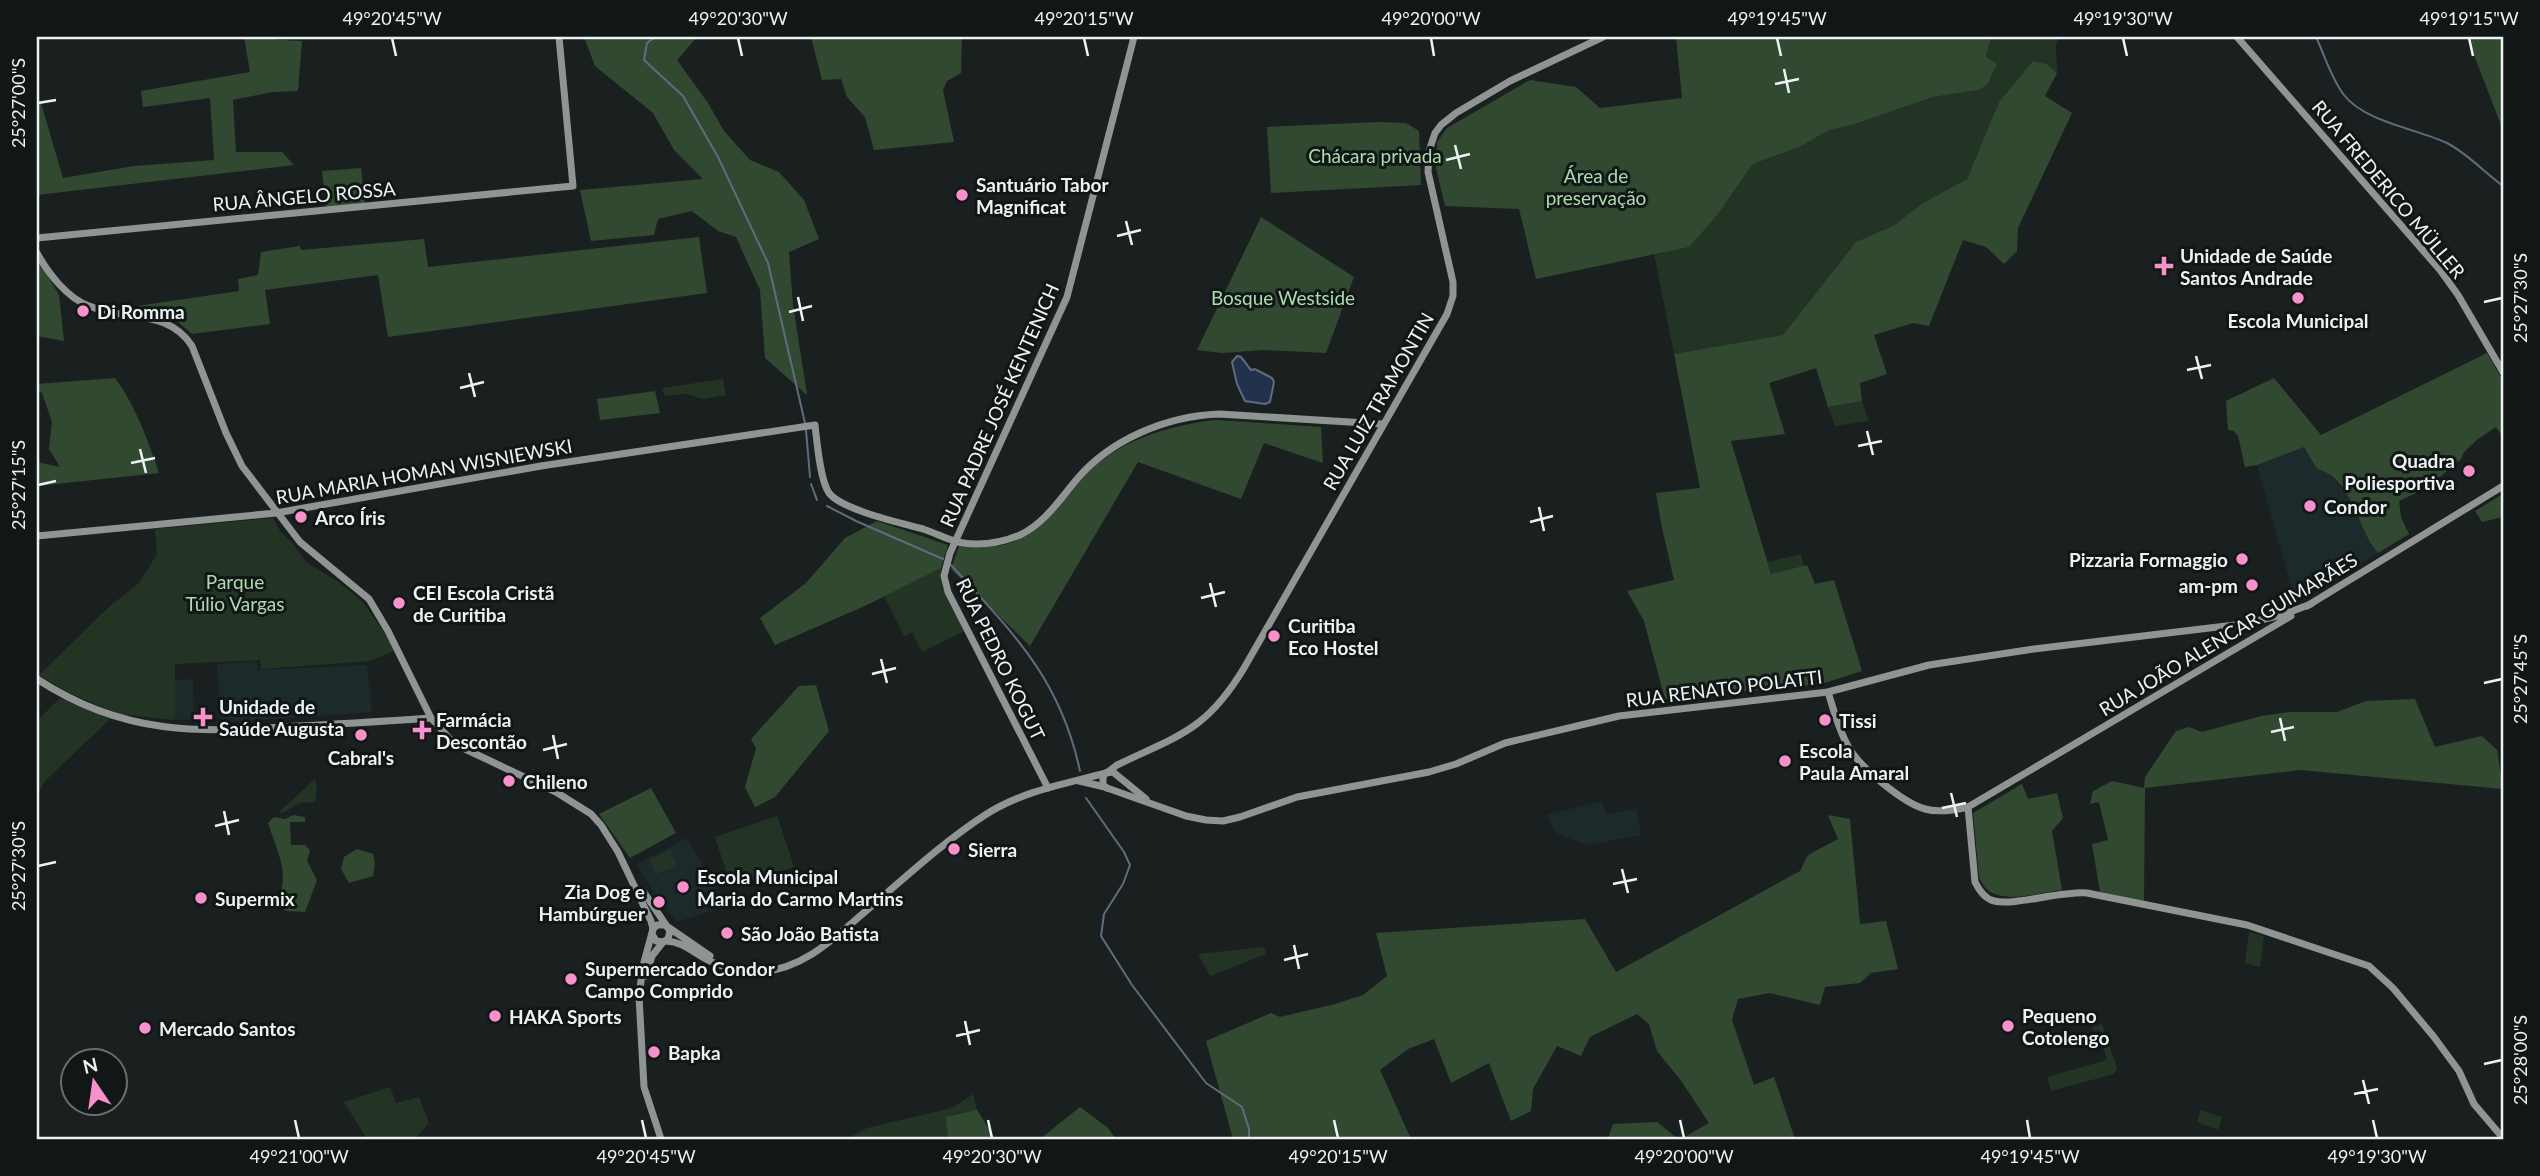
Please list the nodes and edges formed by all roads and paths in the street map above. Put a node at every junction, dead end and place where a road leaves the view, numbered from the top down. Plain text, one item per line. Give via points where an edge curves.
1 (559, 37) edge
2 (1134, 37) edge
3 (1603, 37) edge
4 (2237, 37) edge
5 (37, 238) edge
6 (37, 253) edge
7 (2503, 372) edge
8 (1382, 424) junction
9 (2503, 486) edge
10 (276, 513) junction
11 (37, 536) edge
12 (955, 542) junction
13 (2311, 604) junction
14 (2243, 624) junction
15 (2243, 645) junction
16 (37, 679) edge
17 (1828, 692) junction
18 (431, 718) junction
19 (1129, 759) junction
20 (1107, 773) junction
21 (1118, 776) junction
22 (1078, 781) junction
23 (1048, 788) junction
24 (1106, 788) junction
25 (1150, 803) junction
26 (1968, 807) junction
27 (618, 852) junction
28 (667, 926) junction
29 (652, 932) junction
30 (665, 942) junction
31 (723, 965) junction
32 (641, 1015) junction
33 (2503, 1138) edge
34 (661, 1139) edge

1 - 5 main road, RUA ÂNGELO ROSSA via 573,187
2 - 12 main road, RUA PADRE JOSÉ KENTENICH via 1067,297
3 - 8 main road, RUA LUIZ TRAMONTIN via 1510,81 1456,113 1435,133 1428,172 1453,296 1431,343
4 - 7 main road, RUA FREDERICO MÜLLER via 2450,283
6 - 10 main road via 58,282 83,304 160,321 183,334 236,455
8 - 12 main road via 1219,414 1176,421 1105,452 1026,532 996,542
8 - 19 main road, RUA LUIZ TRAMONTIN via 1223,699 1192,729
9 - 13 main road, RUA JOÃO ALENCAR GUIMARÃES
10 - 11 main road, RUA MARIA HOMAN WISNIEWSKI
10 - 12 main road, RUA MARIA HOMAN WISNIEWSKI via 541,466 815,425 830,495 854,508
10 - 18 main road via 307,549 369,599
12 - 23 main road, RUA PEDRO KOGUT via 945,571 946,586
13 - 14 main road, RUA RENATO POLATTI
13 - 15 main road, RUA JOÃO ALENCAR GUIMARÃES
14 - 15 main road
14 - 17 main road, RUA RENATO POLATTI via 1939,663
15 - 26 main road, RUA JOÃO ALENCAR GUIMARÃES
16 - 18 main road via 100,711 175,729 225,731
17 - 25 main road, RUA RENATO POLATTI via 1619,716 1506,743 1429,772 1297,797 1232,819 1196,819
17 - 26 main road via 1851,750 1876,776 1923,809
18 - 27 main road via 465,750 588,812
19 - 20 main road, RUA LUIZ TRAMONTIN
19 - 21 main road
20 - 21 main road
20 - 22 main road, RUA LUIZ TRAMONTIN
20 - 24 main road via 1102,780
21 - 24 main road via 1118,785
21 - 25 main road, RUA RENATO POLATTI
22 - 23 main road, RUA LUIZ TRAMONTIN
22 - 24 main road, RUA LUIZ TRAMONTIN
23 - 31 main road, RUA LUIZ TRAMONTIN via 1006,803 975,821 802,960 758,972
24 - 25 main road, RUA RENATO POLATTI
26 - 33 main road via 1975,882 1994,901 2087,893 2247,925 2369,966 2434,1037 2454,1063 2474,1104
27 - 28 main road
27 - 29 main road via 648,912
28 - 29 main road via 659,924
28 - 30 main road via 670,934
28 - 31 main road, RUA LUIZ TRAMONTIN
29 - 30 main road via 656,941
29 - 32 main road via 640,981
30 - 31 main road, RUA LUIZ TRAMONTIN via 681,943
30 - 32 main road via 649,961
32 - 34 main road via 644,1087

